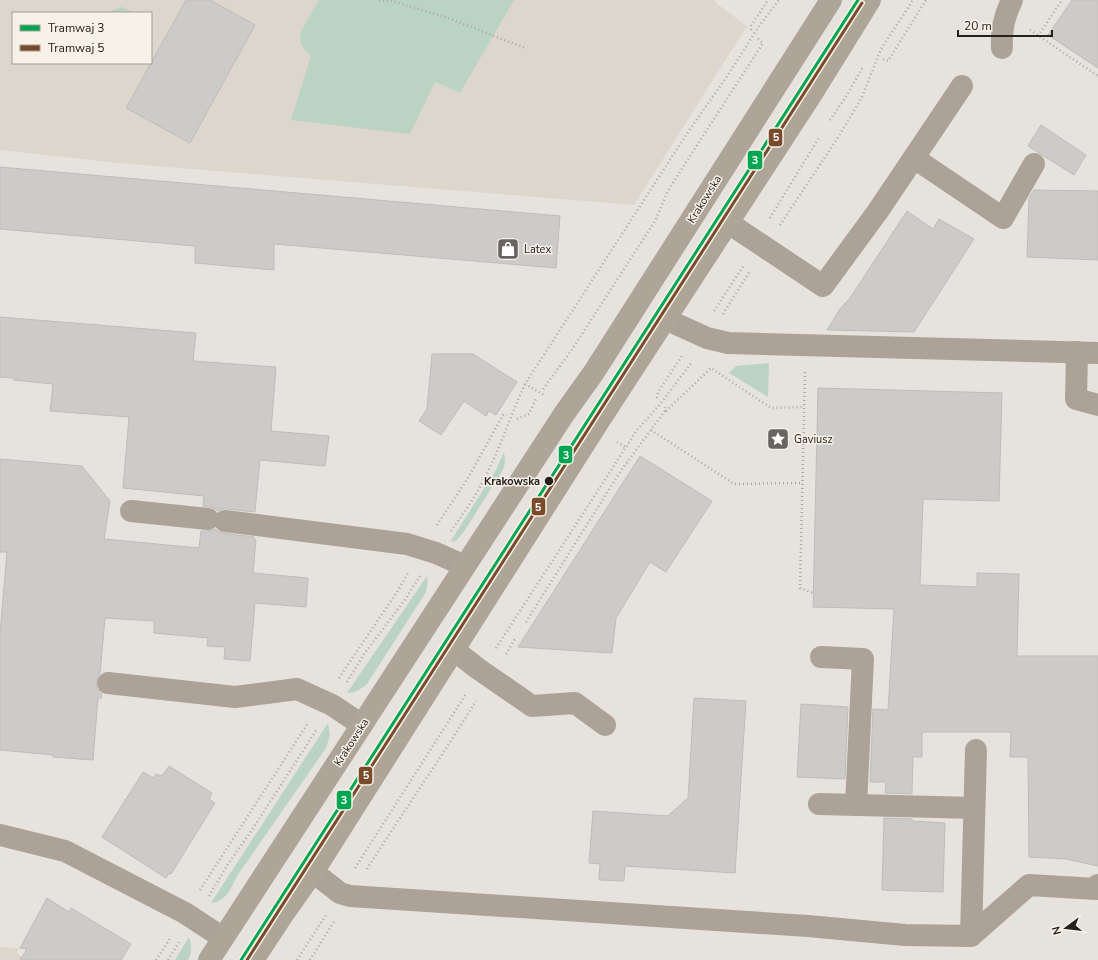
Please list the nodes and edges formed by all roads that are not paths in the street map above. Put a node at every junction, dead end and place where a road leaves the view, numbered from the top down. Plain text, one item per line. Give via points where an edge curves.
1 (831, 0) edge
2 (870, 0) edge
3 (1012, 0) edge
4 (1002, 48) dead end
5 (962, 86) dead end
6 (914, 158) junction
7 (1034, 164) dead end
8 (728, 222) junction
9 (665, 319) junction
10 (1087, 352) edge
11 (1098, 405) edge
12 (131, 511) dead end
13 (465, 566) junction
14 (454, 650) junction
15 (820, 657) dead end
16 (108, 683) dead end
17 (362, 725) junction
18 (605, 725) dead end
19 (976, 750) dead end
20 (819, 804) dead end
21 (856, 805) junction
22 (974, 808) junction
23 (0, 835) edge
24 (313, 872) junction
25 (1098, 885) edge
26 (971, 936) junction
27 (223, 938) junction
28 (209, 960) edge
29 (253, 960) edge

1 - 13 main road, Krakowska via 594,372
2 - 8 main road
3 - 4 lane via 1004,20
5 - 6 lane
6 - 7 lane via 1003,218
6 - 8 lane via 823,286
8 - 9 main road
9 - 10 lane via 707,338 728,342
9 - 14 main road
10 - 11 lane via 1076,399
12 - 13 lane via 407,544
13 - 17 main road, Krakowska
14 - 18 lane via 532,706 575,703
14 - 24 main road
15 - 21 lane via 863,659
16 - 17 lane via 235,697 297,689 332,705
17 - 27 main road, Krakowska
19 - 22 lane
20 - 21 lane
21 - 22 lane
22 - 26 lane
23 - 27 lane via 65,851 185,913
24 - 26 lane via 340,893 350,896 808,926 905,935
24 - 29 main road
25 - 26 lane via 1096,889 1029,885
27 - 28 main road, Krakowska

